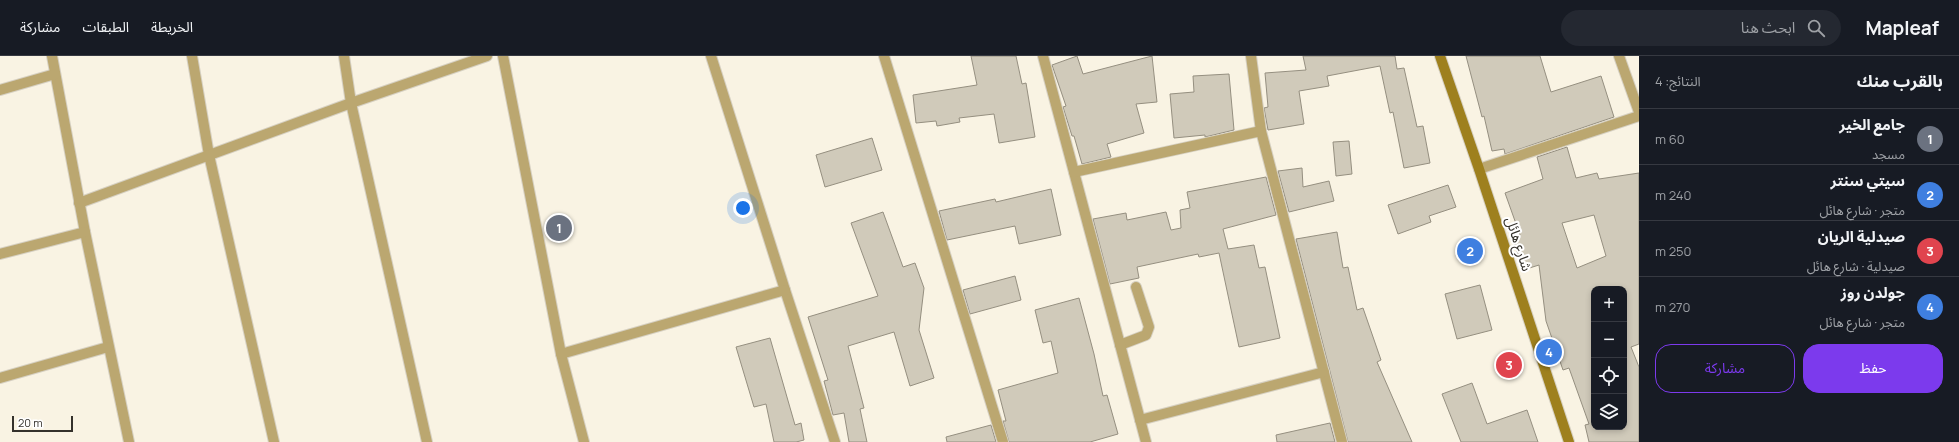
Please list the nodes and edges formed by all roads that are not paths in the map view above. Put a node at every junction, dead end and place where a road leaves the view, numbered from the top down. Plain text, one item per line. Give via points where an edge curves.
1 (52, 56) edge
2 (192, 56) edge
3 (344, 56) edge
4 (487, 56) edge
5 (503, 56) edge
6 (711, 56) edge
7 (884, 56) edge
8 (1043, 56) edge
9 (1251, 56) edge
10 (1440, 56) edge
11 (1619, 56) edge
12 (55, 74) junction
13 (0, 90) edge
14 (351, 102) junction
15 (1639, 112) edge
16 (1639, 116) edge
17 (1261, 131) junction
18 (209, 155) junction
19 (1479, 169) junction
20 (1074, 172) junction
21 (79, 203) junction
22 (85, 232) junction
23 (0, 254) edge
24 (1136, 287) dead end
25 (785, 290) junction
26 (1120, 344) junction
27 (108, 347) junction
28 (560, 354) junction
29 (1324, 372) junction
30 (0, 378) edge
31 (1140, 420) junction
32 (129, 442) edge
33 (274, 442) edge
34 (426, 442) edge
35 (584, 442) edge
36 (835, 442) edge
37 (1003, 442) edge
38 (1146, 442) edge
39 (1342, 442) edge
40 (1569, 442) edge

1 - 12 street
2 - 18 street
3 - 14 street
4 - 14 street
5 - 28 street
6 - 25 street
7 - 37 street
8 - 20 street
9 - 17 street
10 - 19 street, شارع هائل
11 - 15 street
12 - 13 street
12 - 21 street
14 - 18 street
14 - 34 street
16 - 19 street
17 - 20 street
17 - 29 street
18 - 21 street
18 - 33 street
19 - 40 street, شارع هائل
20 - 26 street
21 - 22 street
22 - 23 street
22 - 27 street
24 - 26 street via 1149,327 1146,335
25 - 28 street
25 - 36 street
26 - 31 street
27 - 30 street
27 - 32 street
28 - 35 street
29 - 31 street
29 - 39 street
31 - 38 street

